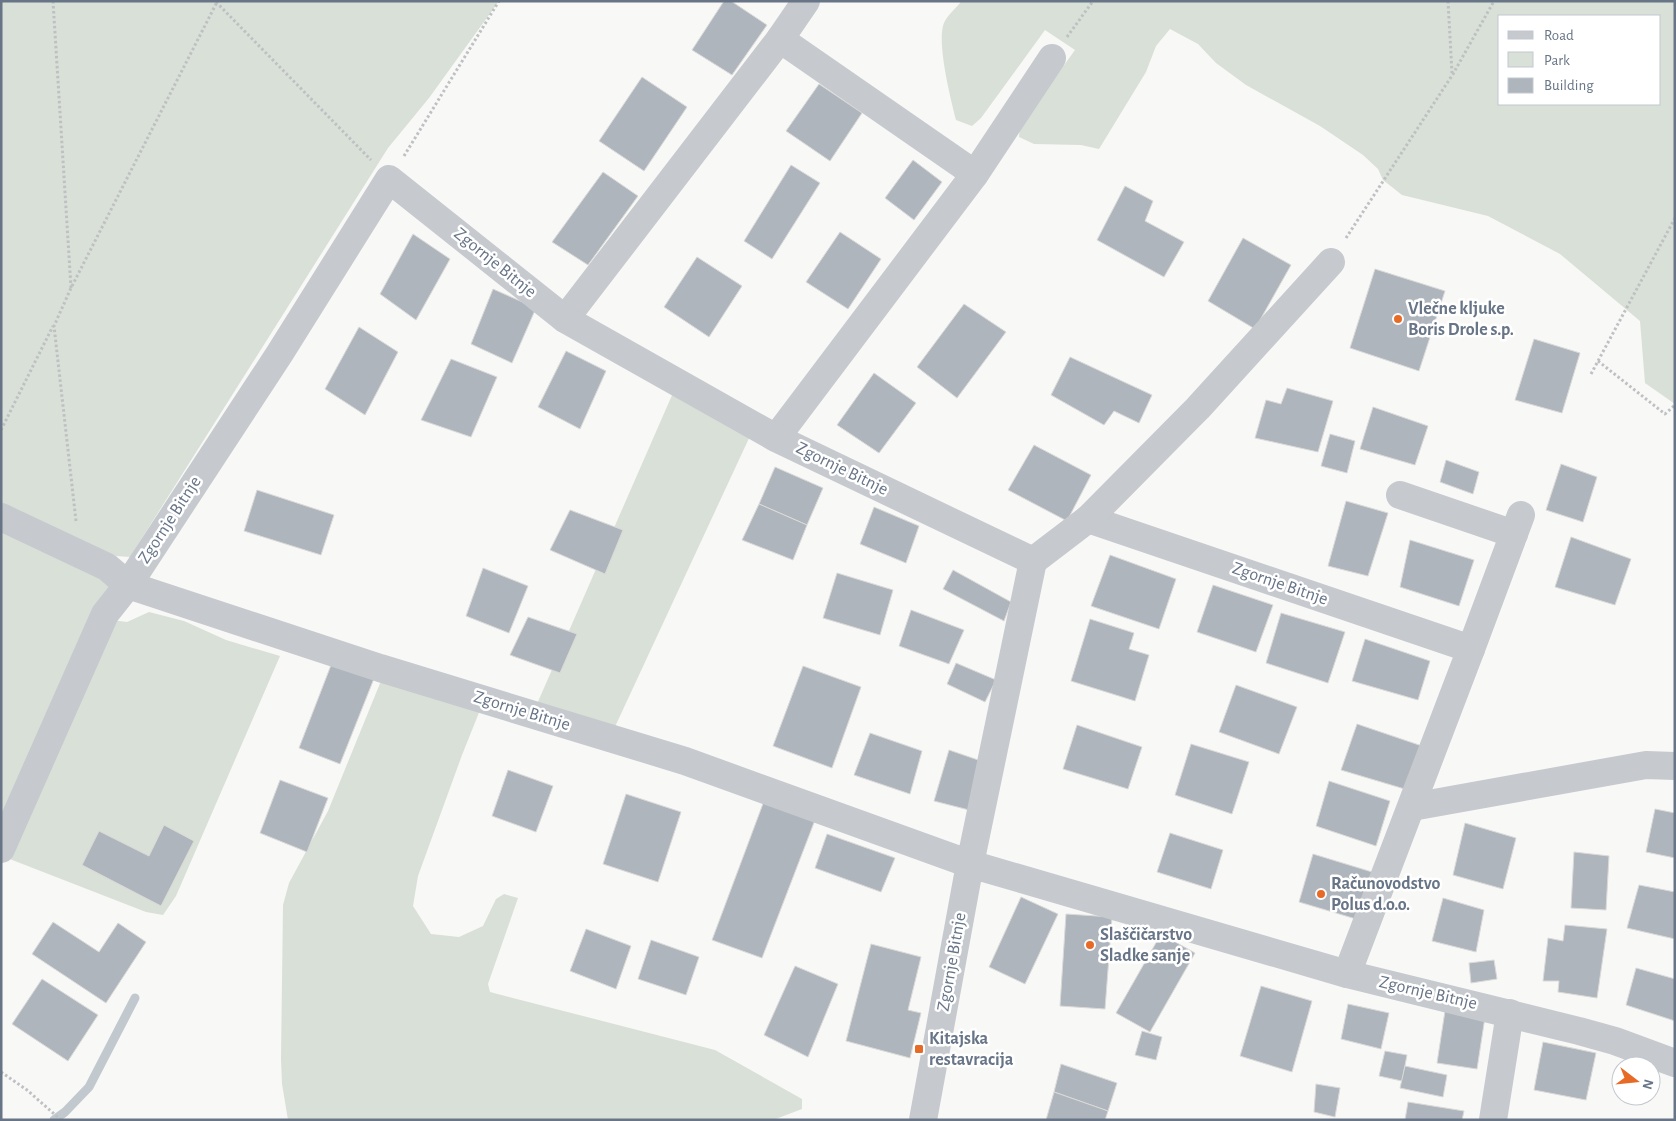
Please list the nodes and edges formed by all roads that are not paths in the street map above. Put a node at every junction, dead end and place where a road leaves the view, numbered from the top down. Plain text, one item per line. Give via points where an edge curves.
1 (806, 1) edge
2 (780, 39) junction
3 (1052, 58) road end
4 (976, 174) junction
5 (1331, 262) road end
6 (565, 319) junction
7 (776, 438) junction
8 (1400, 495) dead end
9 (1, 517) edge
10 (1088, 519) junction
11 (1034, 561) junction
12 (128, 585) junction
13 (1472, 649) junction
14 (1675, 766) edge
15 (1412, 807) junction
16 (1, 849) edge
17 (970, 864) junction
18 (1347, 974) junction
19 (1510, 1013) junction
20 (1675, 1063) edge
21 (923, 1120) edge
22 (1494, 1120) edge

1 - 2 street
2 - 4 street
2 - 6 street
3 - 4 street
4 - 7 street
5 - 10 street via 1198,408
6 - 7 street, Zgornje Bitnje
6 - 12 street, Zgornje Bitnje via 389,179
7 - 11 street, Zgornje Bitnje
8 - 13 street via 1517,524
9 - 12 street, Zgornje Bitnje via 107,567
10 - 11 street
10 - 13 street, Zgornje Bitnje
11 - 17 street, Zgornje Bitnje
12 - 16 street, Zgornje Bitnje via 105,614
12 - 17 street, Zgornje Bitnje via 380,668 685,761
13 - 15 street
14 - 15 street via 1646,765
15 - 18 street
17 - 18 street, Zgornje Bitnje
17 - 21 street, Zgornje Bitnje
18 - 19 street, Zgornje Bitnje
19 - 20 street, Zgornje Bitnje via 1615,1041
19 - 22 street

